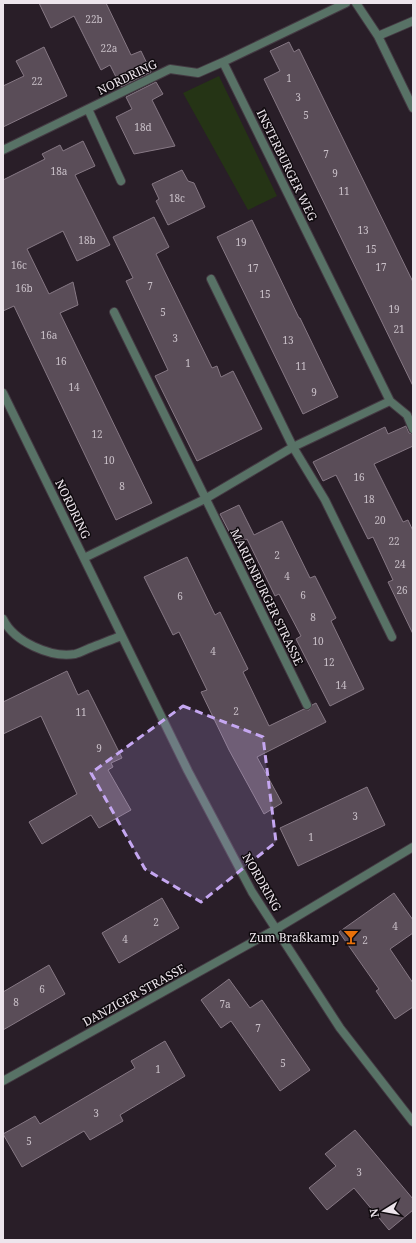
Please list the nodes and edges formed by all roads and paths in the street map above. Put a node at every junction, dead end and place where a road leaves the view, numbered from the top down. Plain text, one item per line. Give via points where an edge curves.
1 (346, 3) edge
2 (356, 3) edge
3 (413, 21) edge
4 (378, 36) junction
5 (223, 62) junction
6 (413, 108) edge
7 (88, 109) junction
8 (3, 150) edge
9 (121, 181) dead end
10 (211, 279) dead end
11 (114, 312) dead end
12 (3, 394) edge
13 (390, 401) junction
14 (413, 429) edge
15 (293, 447) junction
16 (205, 499) junction
17 (84, 558) junction
18 (3, 620) edge
19 (121, 636) junction
20 (392, 637) dead end
21 (307, 705) dead end
22 (413, 847) edge
23 (276, 929) junction
24 (3, 1081) edge
25 (413, 1122) edge

1 - 5 street
2 - 4 street
3 - 4 street
4 - 6 street
5 - 7 street, NORDRING via 198,73 170,69
5 - 13 street, INSTERBURGER WEG
7 - 8 street, NORDRING
7 - 9 street, NORDRING
10 - 15 street
11 - 16 street, MARIENBURGER STRASSE
12 - 17 street, NORDRING
13 - 14 street via 407,416
13 - 15 street
15 - 16 street
15 - 20 street via 325,500
16 - 17 street
16 - 21 street, MARIENBURGER STRASSE
17 - 19 street, NORDRING
18 - 19 street via 16,635 30,645 58,654 76,654
19 - 23 street, NORDRING via 252,892
22 - 23 street, DANZIGER STRASSE
23 - 24 street, DANZIGER STRASSE
23 - 25 street, NORDRING via 340,1028

